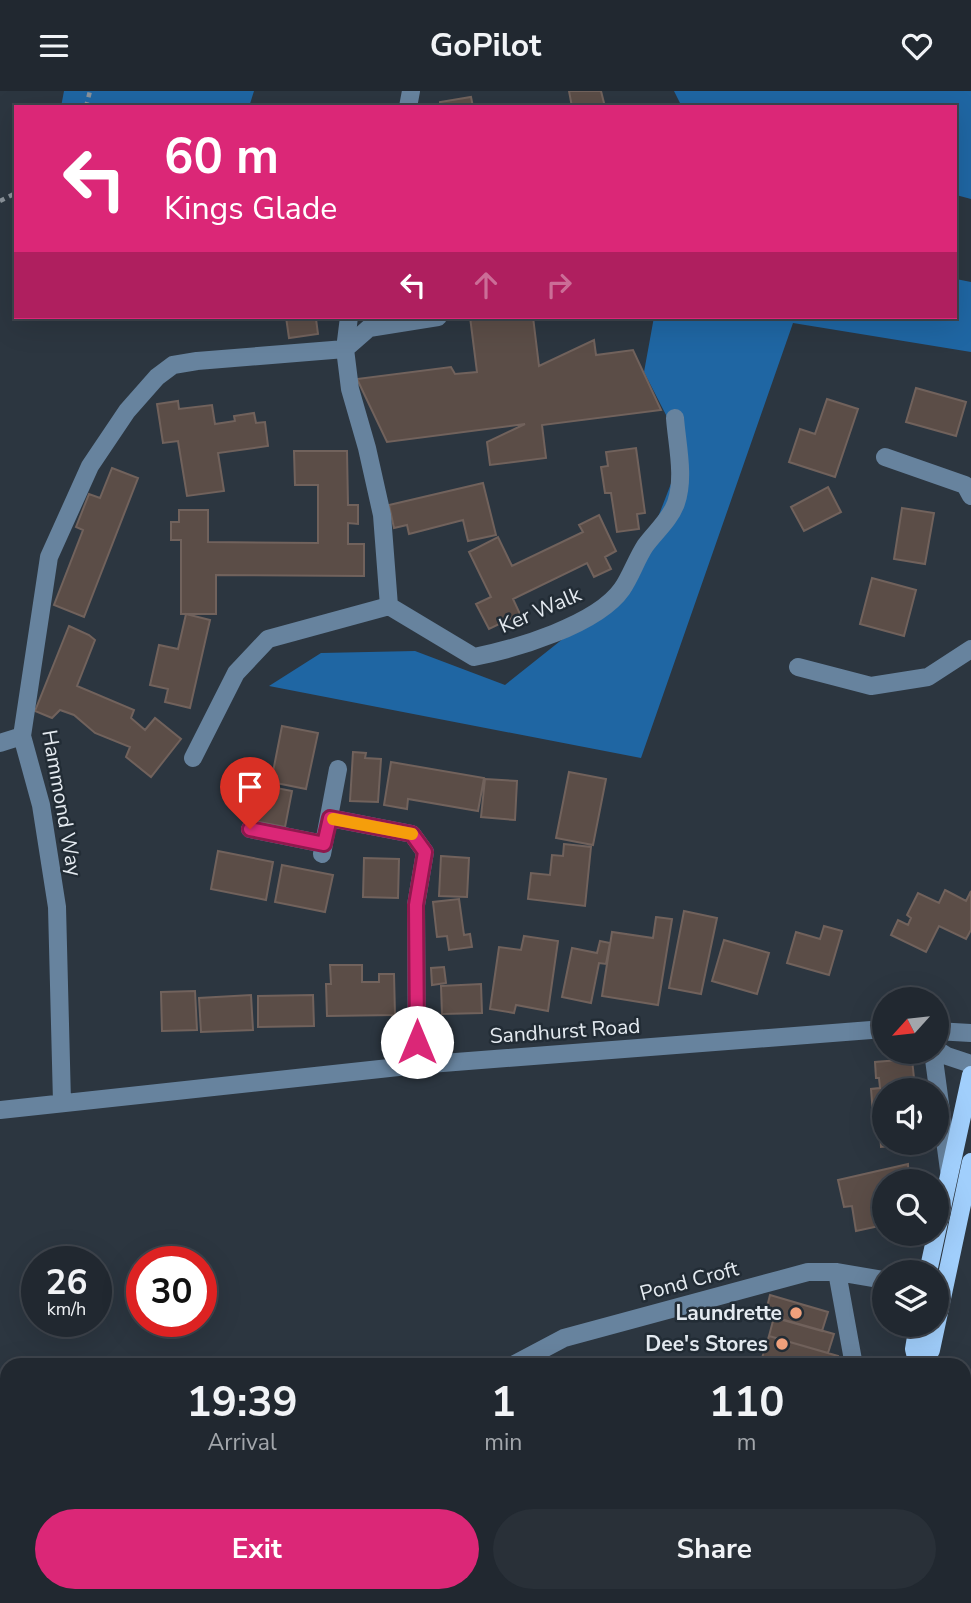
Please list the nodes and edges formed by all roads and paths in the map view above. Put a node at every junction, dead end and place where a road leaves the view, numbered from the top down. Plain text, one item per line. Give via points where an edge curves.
1 (349, 319) edge
2 (425, 319) edge
3 (345, 349) junction
4 (675, 418) dead end
5 (885, 457) dead end
6 (971, 496) edge
7 (389, 606) junction
8 (971, 649) edge
9 (798, 667) dead end
10 (22, 736) junction
11 (0, 743) edge
12 (193, 758) dead end
13 (338, 769) dead end
14 (330, 818) junction
15 (250, 829) dead end
16 (872, 1030) edge
17 (949, 1032) edge
18 (971, 1033) edge
19 (949, 1057) edge
20 (938, 1064) edge
21 (971, 1064) edge
22 (417, 1065) junction
23 (971, 1075) edge
24 (62, 1103) junction
25 (0, 1109) edge
26 (965, 1173) edge
27 (932, 1260) edge
28 (946, 1260) edge
29 (837, 1272) junction
30 (872, 1278) edge
31 (916, 1337) edge
32 (933, 1337) edge
33 (526, 1358) edge
34 (853, 1358) edge
35 (917, 1358) edge
36 (925, 1358) edge

1 - 3 street
2 - 3 street via 369,328
3 - 7 street via 350,389 382,515
3 - 10 street, Hammond Way via 173,365 141,392 90,466 49,558
4 - 7 street, Ker Walk via 680,476 676,502 636,559 621,590 597,611 508,651 474,657
5 - 6 street via 965,485
7 - 12 street via 268,639 236,673
8 - 9 street via 928,677 871,686
10 - 11 street
10 - 24 street, Hammond Way via 41,805 57,907
13 - 14 street
14 - 15 street via 323,849
14 - 22 street via 412,834 425,852 416,905
16 - 22 street, Sandhurst Road
17 - 18 street
19 - 21 street
20 - 26 street
22 - 24 street, Sandhurst Road
23 - 26 main road
24 - 25 street, Sandhurst Road
26 - 27 main road
26 - 28 main road
29 - 30 street, Pond Croft
29 - 33 street, Pond Croft via 808,1272 564,1338
29 - 34 street
31 - 35 main road
32 - 36 main road

